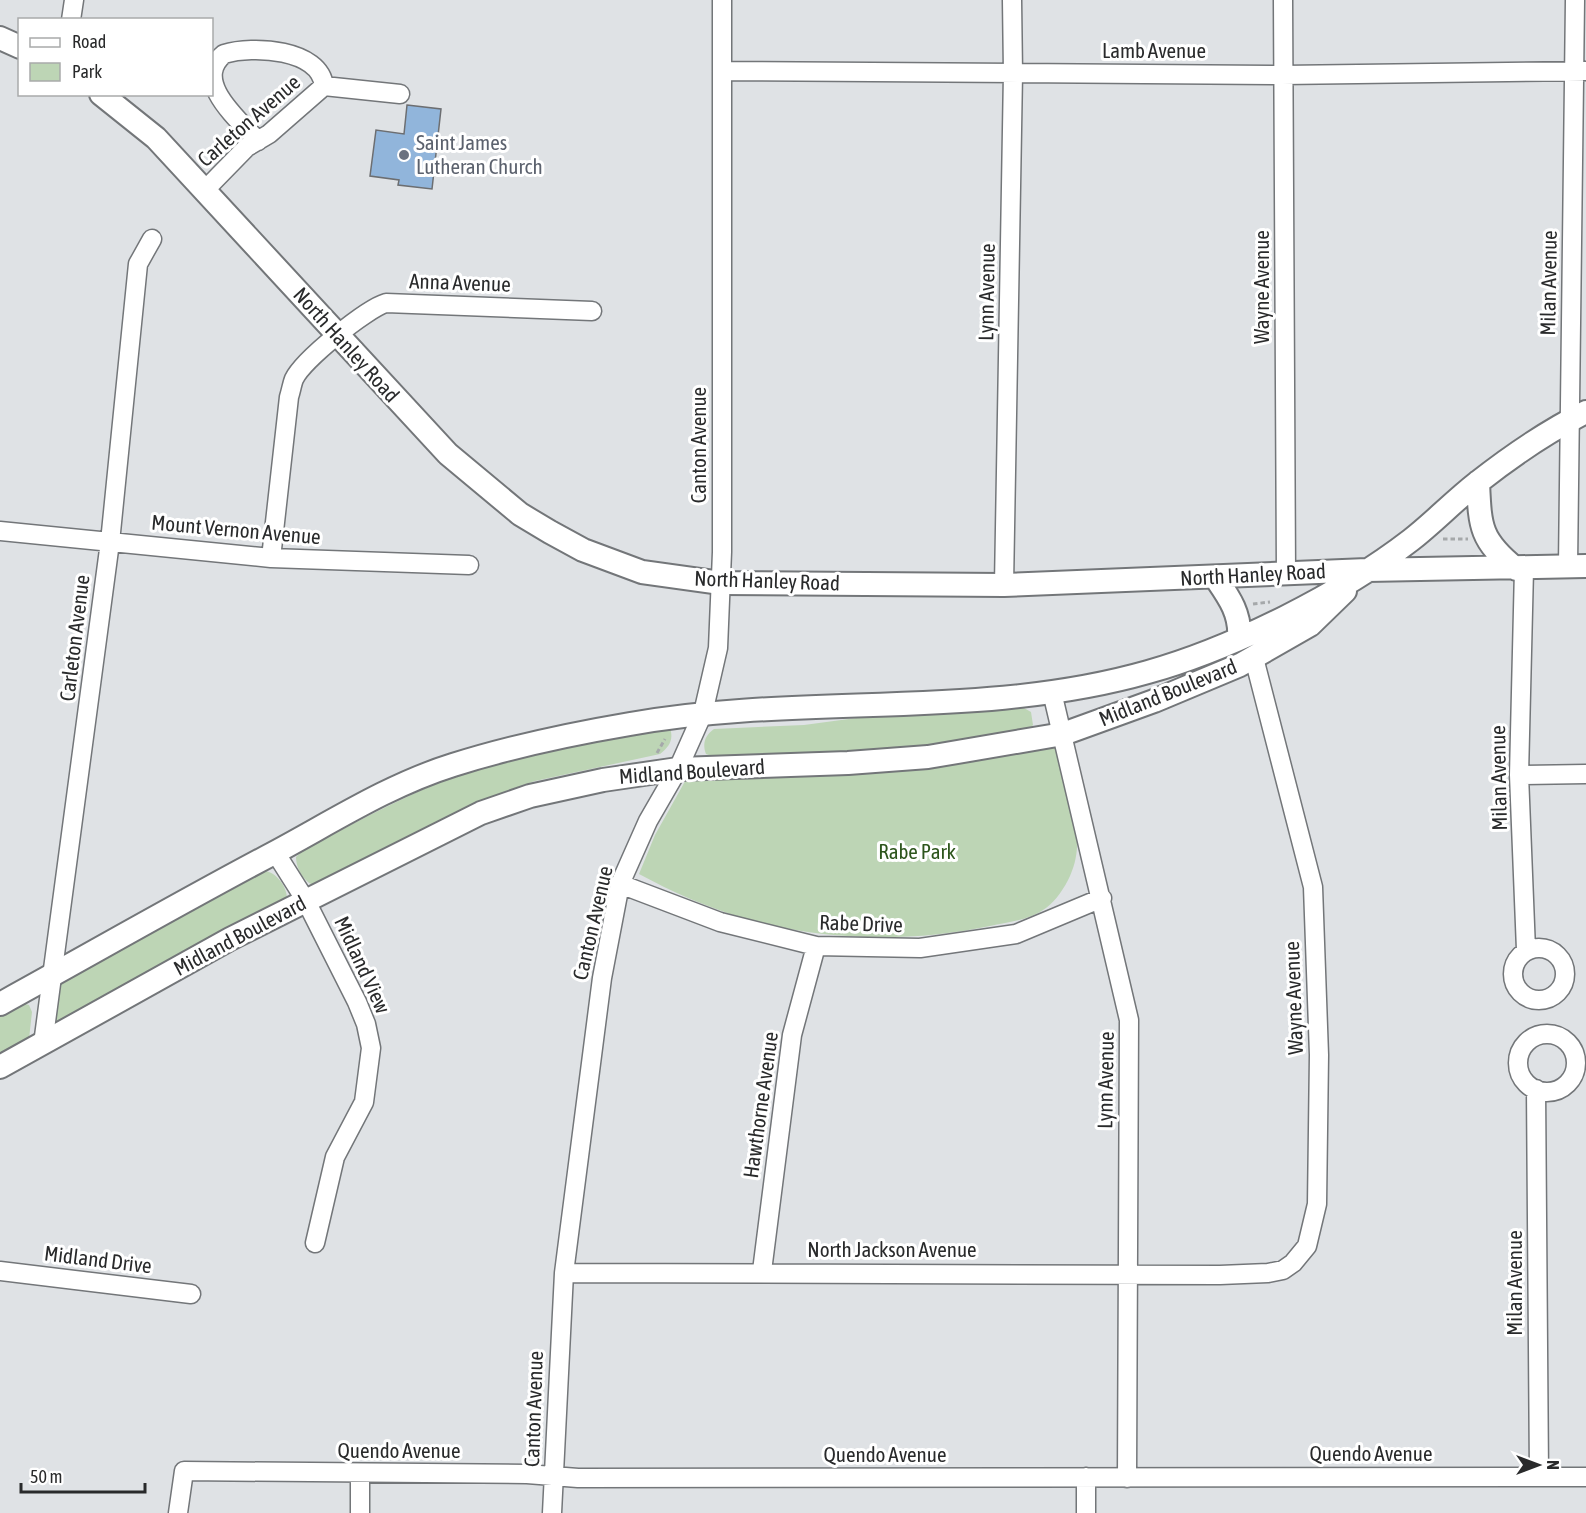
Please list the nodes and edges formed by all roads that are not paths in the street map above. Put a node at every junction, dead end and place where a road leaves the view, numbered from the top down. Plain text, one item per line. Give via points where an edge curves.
1 (74, 0) edge
2 (722, 0) edge
3 (1012, 0) edge
4 (1283, 0) edge
5 (1575, 0) edge
6 (71, 18) edge
7 (0, 38) edge
8 (18, 46) edge
9 (722, 71) junction
10 (1580, 71) edge
11 (1013, 73) junction
12 (1283, 75) junction
13 (324, 86) junction
14 (400, 94) dead end
15 (104, 96) edge
16 (258, 141) junction
17 (204, 190) junction
18 (152, 239) dead end
19 (592, 311) dead end
20 (338, 335) junction
21 (1577, 416) edge
22 (1478, 482) junction
23 (0, 531) edge
24 (110, 542) junction
25 (271, 558) junction
26 (469, 565) dead end
27 (1577, 566) edge
28 (1520, 569) junction
29 (1367, 570) junction
30 (1286, 574) junction
31 (1215, 577) junction
32 (721, 583) junction
33 (1004, 585) junction
34 (1239, 638) junction
35 (1254, 658) junction
36 (1052, 692) junction
37 (703, 713) junction
38 (1063, 734) junction
39 (678, 769) junction
40 (1586, 774) edge
41 (1519, 775) junction
42 (275, 852) junction
43 (620, 884) junction
44 (1102, 898) junction
45 (306, 901) junction
46 (816, 946) junction
47 (1526, 950) dead end
48 (50, 977) junction
49 (0, 1005) edge
50 (43, 1044) junction
51 (0, 1067) edge
52 (1536, 1089) dead end
53 (315, 1243) dead end
54 (0, 1271) edge
55 (762, 1271) junction
56 (564, 1273) junction
57 (1126, 1274) junction
58 (1220, 1275) joint
59 (192, 1294) dead end
60 (360, 1474) junction
61 (554, 1476) junction
62 (1539, 1476) junction
63 (1086, 1477) junction
64 (1586, 1477) edge
65 (1127, 1478) junction
66 (178, 1513) edge
67 (360, 1513) edge
68 (552, 1513) edge
69 (1086, 1513) edge

1 - 6 street
2 - 9 street, Canton Avenue
3 - 11 street, Lynn Avenue
4 - 12 street, Wayne Avenue
5 - 10 street, Milan Avenue
7 - 8 main road
9 - 11 street, Lamb Avenue
9 - 32 street, Canton Avenue
10 - 12 street, Lamb Avenue
10 - 21 street, Milan Avenue
11 - 12 street, Lamb Avenue
11 - 33 street, Lynn Avenue
12 - 30 street, Wayne Avenue
13 - 14 street
13 - 16 street, Carleton Avenue
13 - 16 street via 323,76 301,56 244,50 219,58 213,80 216,92
15 - 17 main road, North Hanley Road via 156,138
16 - 17 street, Carleton Avenue
17 - 20 main road, North Hanley Road
18 - 24 street, Carleton Avenue via 138,264
19 - 20 street, Anna Avenue via 386,303 369,309
20 - 25 street, Anna Avenue via 295,377 289,397
20 - 32 main road, North Hanley Road via 448,454 520,514 583,550 642,572
21 - 22 main road, Midland Boulevard
21 - 27 street, Milan Avenue
22 - 28 main road via 1479,510 1492,549
22 - 29 main road, Midland Boulevard via 1411,540
23 - 24 street, Mount Vernon Avenue
24 - 25 street, Mount Vernon Avenue
24 - 48 street, Carleton Avenue via 56,958
25 - 26 street, Mount Vernon Avenue
27 - 28 main road, North Hanley Road
28 - 29 main road, North Hanley Road
28 - 41 street, Milan Avenue
29 - 30 main road, North Hanley Road
29 - 34 main road, Midland Boulevard
29 - 35 main road, Midland Boulevard via 1310,625
30 - 31 main road, North Hanley Road
31 - 33 main road, North Hanley Road
31 - 34 main road via 1235,609
32 - 33 main road, North Hanley Road
32 - 37 street, Canton Avenue via 717,648
34 - 36 main road, Midland Boulevard via 1148,672
35 - 38 main road, Midland Boulevard
35 - 58 street, Wayne Avenue via 1313,887 1319,1055 1317,1204 1307,1246 1293,1263 1268,1273
36 - 37 main road, Midland Boulevard via 955,701
36 - 38 street, Lynn Avenue
37 - 39 street, Canton Avenue
37 - 42 main road, Midland Boulevard via 630,724 450,766 357,806
38 - 39 main road, Midland Boulevard via 928,757 848,764
38 - 44 street, Lynn Avenue
39 - 43 street, Canton Avenue via 648,821
39 - 45 main road, Midland Boulevard via 603,780 481,813
40 - 41 street
41 - 47 street, Milan Avenue
42 - 45 street, Midland View
42 - 48 main road, Midland Boulevard
43 - 46 street, Rabe Drive via 720,922
43 - 56 street, Canton Avenue via 602,978
44 - 46 street, Rabe Drive via 1016,934 920,948
44 - 57 street, Lynn Avenue via 1129,1020
45 - 50 main road, Midland Boulevard
45 - 53 street, Midland View via 357,1002 371,1048 364,1102 334,1157
46 - 55 street, Hawthorne Avenue via 792,1035
48 - 49 main road, Midland Boulevard
48 - 50 street, Carleton Avenue
50 - 51 main road, Midland Boulevard
52 - 62 street, Milan Avenue
54 - 59 street, Midland Drive
55 - 56 street, North Jackson Avenue
55 - 57 street, North Jackson Avenue
56 - 61 street, Canton Avenue
57 - 58 street, North Jackson Avenue
57 - 65 street, Lynn Avenue
60 - 61 street, Quendo Avenue
60 - 66 street, Quendo Avenue via 184,1471
60 - 67 street
61 - 63 street, Quendo Avenue
61 - 68 street, Canton Avenue
62 - 64 street, Quendo Avenue
62 - 65 street, Quendo Avenue
63 - 65 street, Quendo Avenue
63 - 69 street

